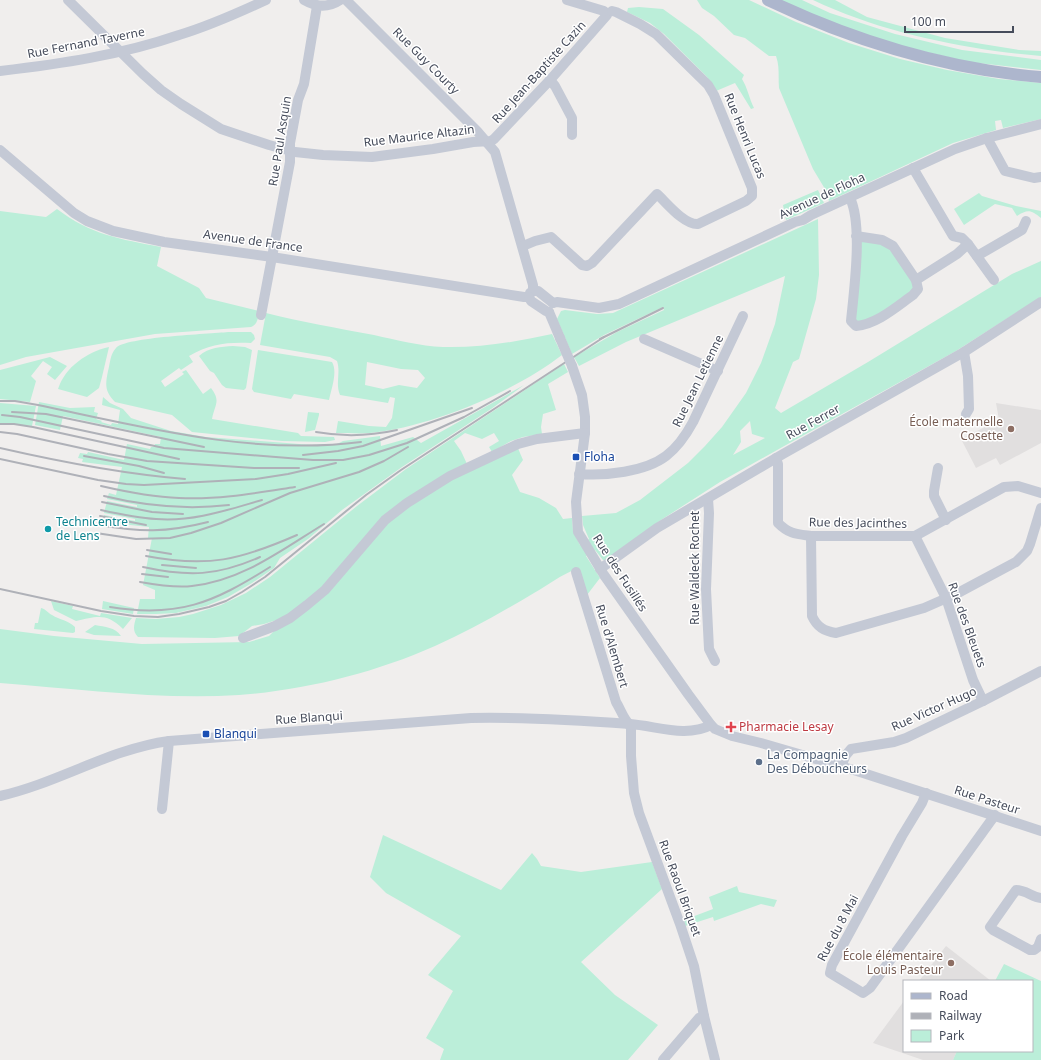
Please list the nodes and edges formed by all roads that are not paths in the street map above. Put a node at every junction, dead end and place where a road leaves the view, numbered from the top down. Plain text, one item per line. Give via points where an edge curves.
1 (266, 0) edge
2 (304, 0) edge
3 (340, 0) edge
4 (346, 0) edge
5 (567, 0) edge
6 (768, 0) edge
7 (70, 1) edge
8 (317, 6) junction
9 (607, 12) junction
10 (121, 52) junction
11 (0, 71) edge
12 (1041, 77) edge
13 (550, 80) junction
14 (1041, 124) edge
15 (572, 135) dead end
16 (987, 138) junction
17 (487, 141) junction
18 (0, 150) edge
19 (290, 151) junction
20 (913, 168) junction
21 (1041, 177) edge
22 (850, 198) junction
23 (1026, 221) dead end
24 (856, 236) junction
25 (968, 244) junction
26 (522, 246) junction
27 (977, 256) junction
28 (272, 257) junction
29 (916, 280) junction
30 (994, 280) dead end
31 (531, 294) junction
32 (1041, 302) edge
33 (551, 308) junction
34 (261, 315) dead end
35 (743, 316) dead end
36 (644, 339) dead end
37 (964, 352) junction
38 (718, 371) junction
39 (966, 414) dead end
40 (585, 433) junction
41 (776, 458) junction
42 (938, 468) dead end
43 (579, 474) junction
44 (1041, 493) edge
45 (708, 499) junction
46 (1041, 508) edge
47 (946, 520) junction
48 (811, 536) junction
49 (915, 536) junction
50 (600, 569) junction
51 (576, 572) dead end
52 (946, 598) junction
53 (243, 638) dead end
54 (715, 661) dead end
55 (1041, 670) edge
56 (983, 701) junction
57 (629, 724) junction
58 (711, 725) junction
59 (169, 741) junction
60 (841, 766) junction
61 (926, 793) junction
62 (0, 796) edge
63 (162, 809) dead end
64 (995, 815) junction
65 (1041, 831) edge
66 (1041, 898) edge
67 (1041, 939) edge
68 (704, 1016) junction
69 (663, 1060) edge
70 (715, 1060) edge

1 - 10 street, Rue Fernand Taverne via 208,25
2 - 8 street
3 - 8 street via 330,5
4 - 17 street, Rue Guy Courty
5 - 9 street
6 - 12 main road via 832,28 916,56 1010,74
7 - 10 street, Rue Maurice Altazin
8 - 19 street, Rue Paul Asquin
9 - 13 street, Rue Jean-Baptiste Cazin
9 - 26 street, Rue Henri Lucas via 616,12 656,34 708,85 752,188 752,196 698,224 693,224 686,222 657,194 587,266 582,265 551,237
10 - 11 street, Rue Fernand Taverne
10 - 19 street, Rue Maurice Altazin via 161,90 221,129
13 - 15 street via 572,118
13 - 17 street, Rue Jean-Baptiste Cazin via 494,139
14 - 16 street, Avenue de Floha
16 - 20 street, Avenue de Floha
16 - 21 street via 1005,171 1034,178
17 - 19 street, Rue Maurice Altazin via 372,157
17 - 26 street, Rue Guy Courty via 495,152
18 - 28 street, Avenue de France via 74,213 99,226 164,242
19 - 28 street, Rue Paul Asquin
20 - 22 street, Avenue de Floha
20 - 25 street via 953,236 962,238
22 - 24 street via 855,215
22 - 33 street, Avenue de Floha via 619,304 599,308 557,302
23 - 27 street via 1022,230
24 - 29 street via 889,242
24 - 29 street via 851,321 856,326 873,322 913,295 918,289
25 - 27 street
25 - 29 street
26 - 31 street, Rue Guy Courty via 533,285
27 - 30 street
28 - 31 street, Avenue de France via 524,297
28 - 34 street, Rue Paul Asquin
31 - 33 street via 538,292
32 - 37 street, Rue Ferrer
33 - 40 street, Rue des Fusillés, bridge via 583,399
35 - 38 street, Rue Jean Letienne
36 - 38 street
37 - 39 street via 968,376 969,409
37 - 41 street, Rue Ferrer
38 - 43 street, Rue Jean Letienne via 685,436 665,457 627,471
40 - 43 street, Rue des Fusillés
40 - 53 street via 518,444 450,476 385,520 325,590 307,605 276,626
41 - 45 street, Rue Ferrer
41 - 48 street, Rue des Jacinthes via 778,523 785,530
42 - 47 street via 934,496
43 - 50 street, Rue des Fusillés via 576,502 578,532
44 - 47 street, Rue des Jacinthes via 1018,486 1004,487
45 - 50 street, Rue Ferrer via 657,528
45 - 54 street, Rue Waldeck Rochet via 706,589 709,649
46 - 52 street via 1027,551 1016,562
47 - 49 street, Rue des Jacinthes
48 - 49 street, Rue des Jacinthes
48 - 52 street via 812,616 820,628 827,632 836,633 897,616
49 - 52 street, Rue des Bleuets
50 - 58 street, Rue des Fusillés
51 - 57 street, Rue d'Alembert via 616,702
52 - 56 street, Rue des Bleuets via 973,680
55 - 56 street, Rue Victor Hugo
56 - 60 street, Rue Victor Hugo via 906,738 851,749
57 - 58 street, Rue Blanqui via 689,732
57 - 59 street, Rue Blanqui via 471,718
57 - 68 street, Rue Raoul Briquet via 634,793 639,813 694,966
58 - 60 street, Rue Pasteur via 732,736
59 - 62 street, Rue Blanqui via 134,749 39,785
59 - 63 street
60 - 61 street, Rue Pasteur
61 - 64 street, Rue Pasteur
61 - 64 street, Rue du 8 Mai via 832,965 830,972 863,993 870,988
64 - 65 street, Rue Pasteur
66 - 67 street via 1016,890 990,927 1030,950 1038,948
68 - 69 street via 699,1018
68 - 70 street, Rue Raoul Briquet

